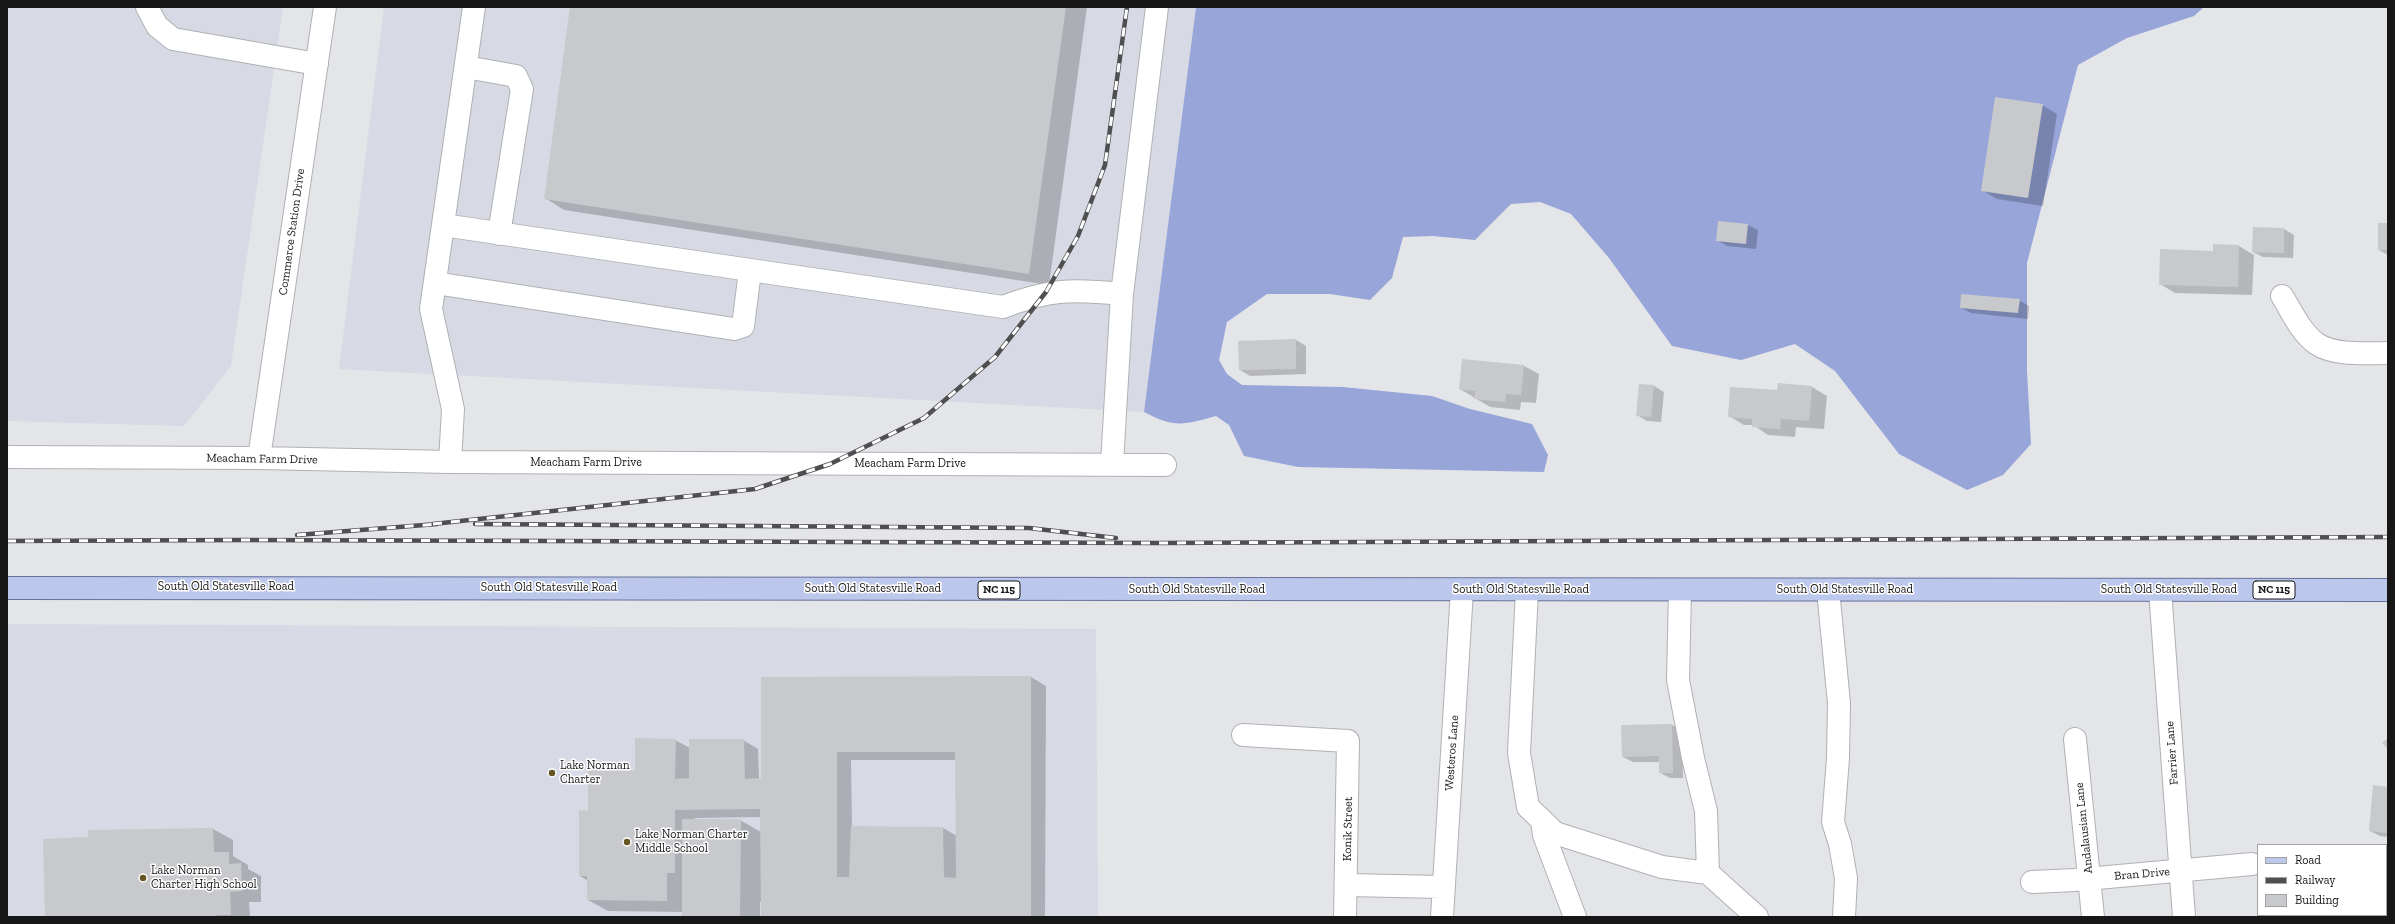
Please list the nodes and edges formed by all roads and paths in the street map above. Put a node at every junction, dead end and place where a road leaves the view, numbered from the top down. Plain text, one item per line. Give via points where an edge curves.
1 (147, 7) edge
2 (325, 7) edge
3 (474, 7) edge
4 (1157, 7) edge
5 (317, 64) junction
6 (466, 67) junction
7 (443, 226) junction
8 (499, 234) junction
9 (750, 271) junction
10 (434, 283) junction
11 (1122, 294) junction
12 (2282, 296) dead end
13 (2388, 352) edge
14 (7, 457) edge
15 (260, 458) junction
16 (450, 462) junction
17 (1112, 464) junction
18 (1165, 465) dead end
19 (7, 588) edge
20 (1462, 590) junction
21 (1526, 590) junction
22 (1680, 590) junction
23 (1828, 590) junction
24 (2160, 590) junction
25 (2388, 590) edge
26 (1242, 735) dead end
27 (2075, 739) dead end
28 (1542, 821) junction
29 (2252, 864) dead end
30 (2180, 871) junction
31 (1708, 873) junction
32 (2089, 879) junction
33 (2032, 882) dead end
34 (1347, 885) junction
35 (1444, 887) junction
36 (1345, 917) edge
37 (1442, 917) edge
38 (1575, 917) edge
39 (1757, 917) edge
40 (1844, 917) edge
41 (2093, 917) edge
42 (2184, 917) edge

1 - 5 street via 157,26 173,39
2 - 5 street, Commerce Station Drive
3 - 6 street
4 - 11 street
5 - 15 street, Commerce Station Drive
6 - 7 street
6 - 8 street via 516,76 522,89
7 - 8 street
7 - 10 street
8 - 9 street
9 - 10 street via 743,326 734,329
9 - 11 street via 1003,308 1046,292 1080,290
10 - 16 street via 431,309 453,409
11 - 17 street
12 - 13 street via 2300,326 2318,344 2351,354
14 - 15 street, Meacham Farm Drive
15 - 16 street, Meacham Farm Drive
16 - 17 street, Meacham Farm Drive
17 - 18 street, Meacham Farm Drive
19 - 20 main road, South Old Statesville Road / NC 115
20 - 21 main road, South Old Statesville Road / NC 115
20 - 35 street, Westeros Lane
21 - 22 main road, South Old Statesville Road / NC 115
21 - 28 street via 1520,753 1528,807
22 - 23 main road, South Old Statesville Road / NC 115
22 - 31 street via 1678,680 1692,758 1706,812
23 - 24 main road, South Old Statesville Road / NC 115
23 - 40 street via 1839,703 1833,822 1846,878
24 - 25 main road, South Old Statesville Road / NC 115
24 - 30 street, Farrier Lane
26 - 34 street, Konik Street via 1348,742
27 - 32 street, Andalausian Lane
28 - 31 street via 1555,833 1621,856 1662,867
28 - 38 street via 1544,835
29 - 30 street, Bran Drive
30 - 32 street, Bran Drive
30 - 42 street, Farrier Lane
31 - 39 street
32 - 33 street, Bran Drive
32 - 41 street, Andalausian Lane
34 - 35 street
34 - 36 street, Konik Street
35 - 37 street, Westeros Lane

